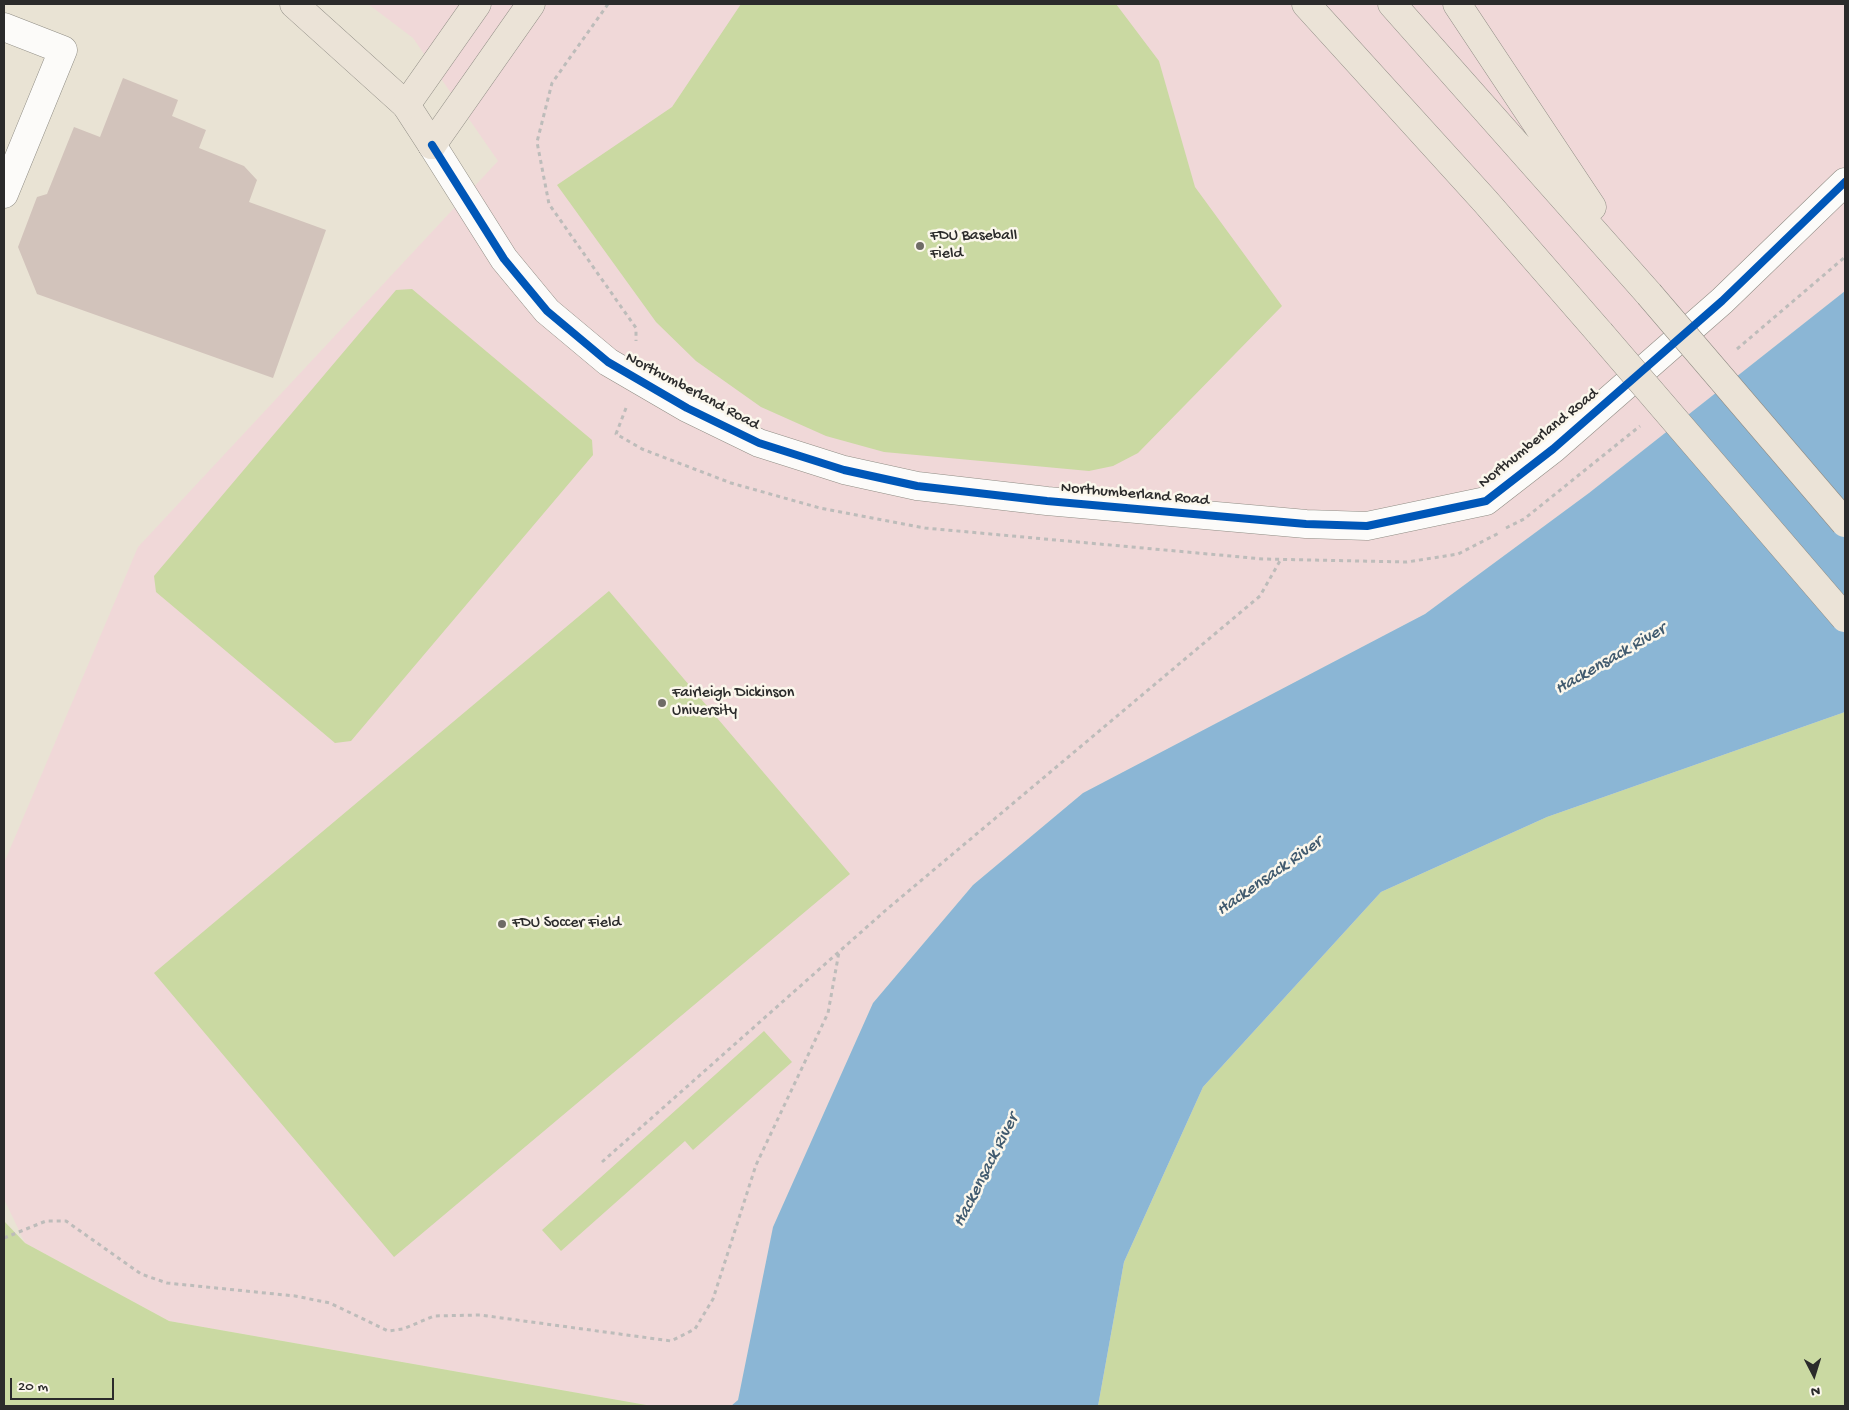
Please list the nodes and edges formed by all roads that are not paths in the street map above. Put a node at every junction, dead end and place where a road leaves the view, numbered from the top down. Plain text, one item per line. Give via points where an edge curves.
1 (294, 4) edge
2 (477, 4) edge
3 (530, 4) edge
4 (1306, 4) edge
5 (1392, 4) edge
6 (1457, 4) edge
7 (4, 27) edge
8 (406, 105) junction
9 (432, 145) junction
10 (1845, 182) edge
11 (4, 194) edge
12 (1649, 294) junction
13 (1845, 523) edge
14 (1845, 618) edge

1 - 8 main road, Northumberland Road
2 - 8 main road
3 - 9 main road
4 - 14 main road, bridge via 1452,165
5 - 12 main road
6 - 12 main road
7 - 11 street via 63,50
8 - 9 main road, Northumberland Road
9 - 10 street, Northumberland Road via 504,259 546,311 608,362 687,408 758,443 844,470 917,486 1047,501 1306,524 1367,526 1486,501 1553,449 1722,301
12 - 13 main road, bridge

